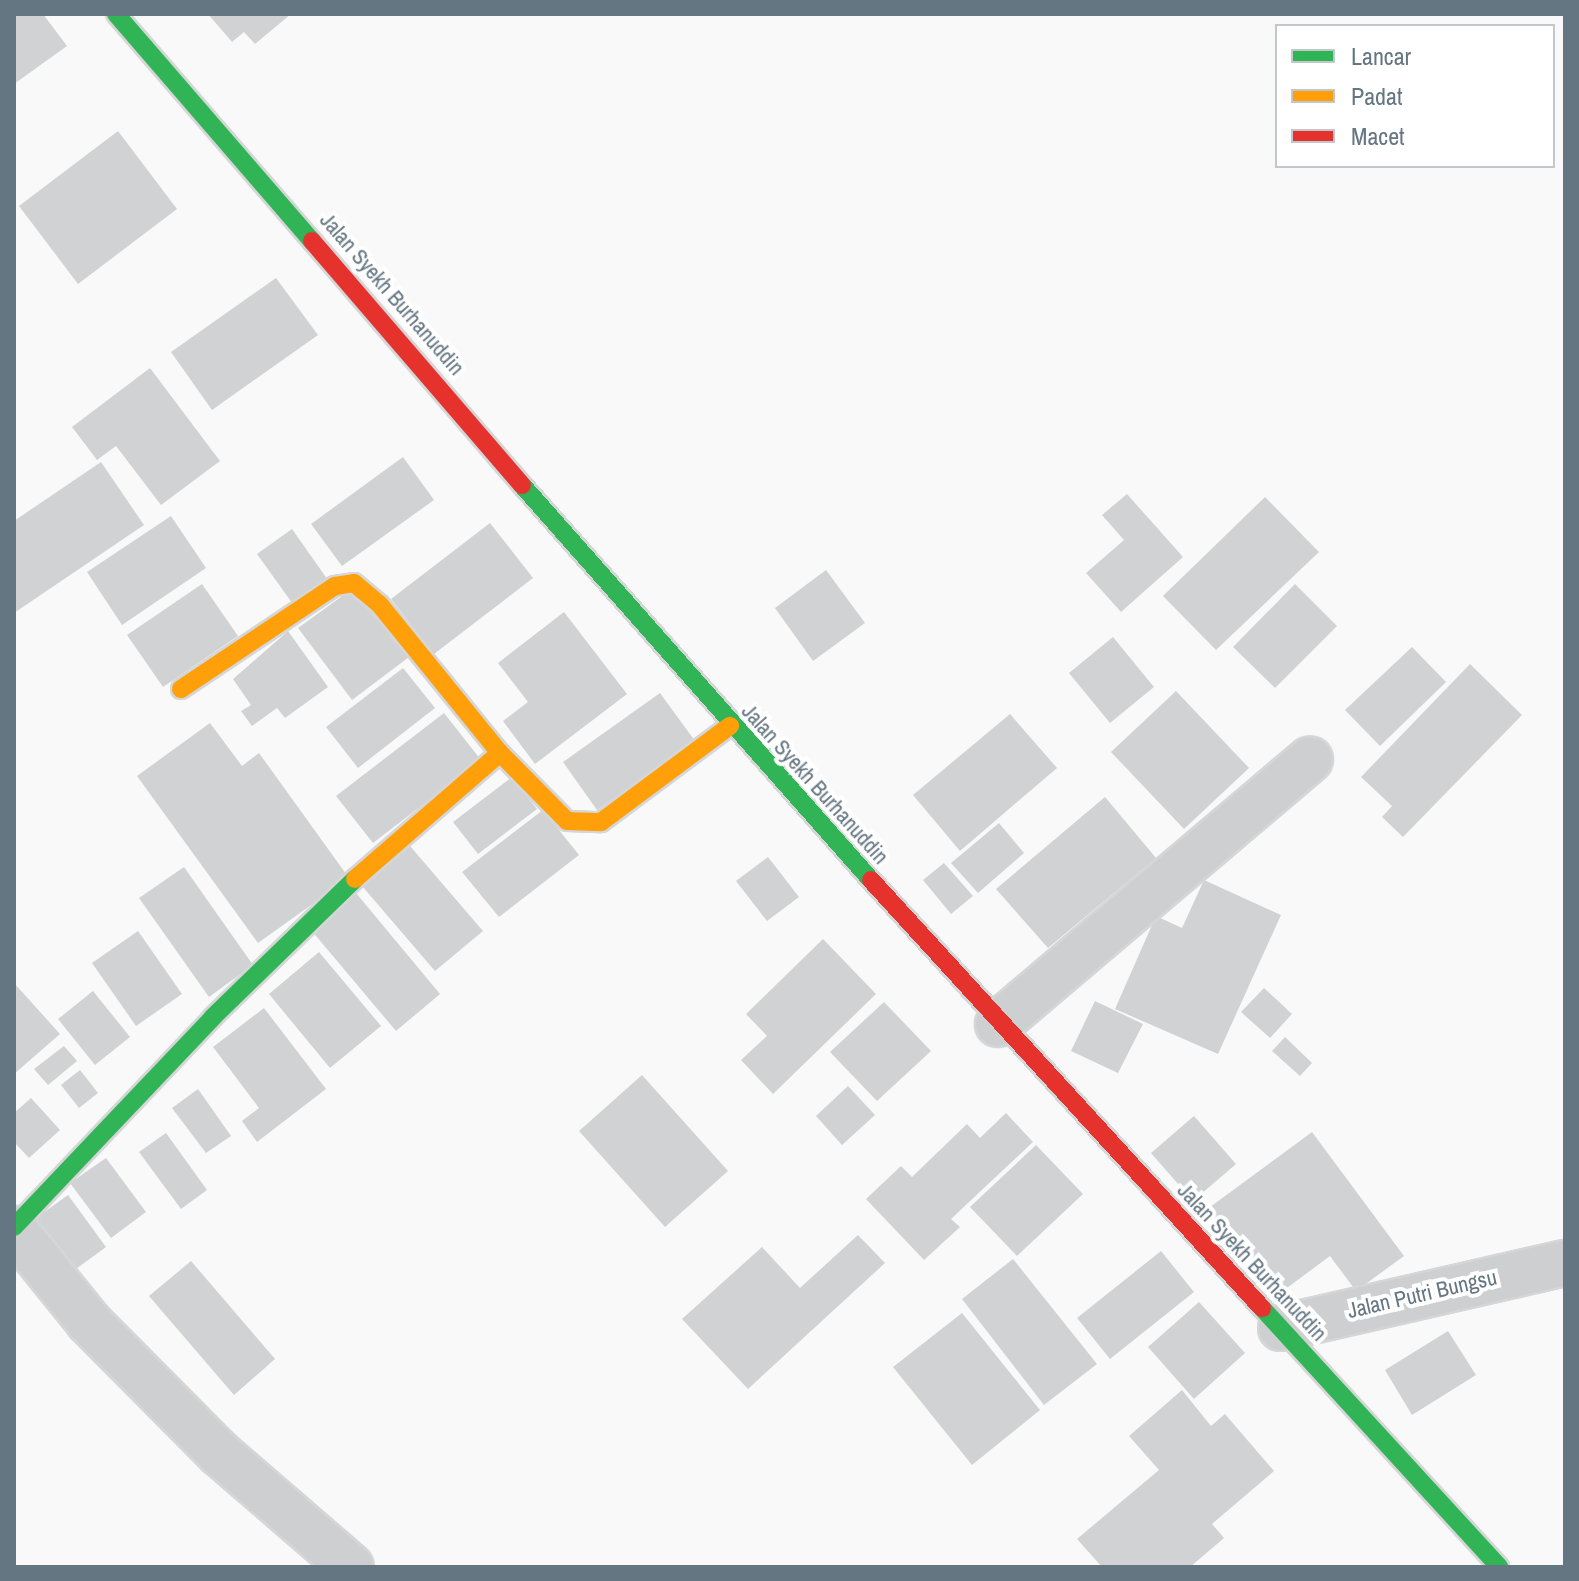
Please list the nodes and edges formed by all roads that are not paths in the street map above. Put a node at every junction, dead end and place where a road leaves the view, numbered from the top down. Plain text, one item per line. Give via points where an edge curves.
1 (116, 14) edge
2 (181, 689) dead end
3 (730, 726) junction
4 (500, 753) junction
5 (1310, 759) dead end
6 (998, 1024) junction
7 (14, 1228) edge
8 (1565, 1263) edge
9 (1281, 1328) junction
10 (351, 1567) edge
11 (1499, 1567) edge

1 - 3 main road, Jalan Syekh Burhanuddin
2 - 4 main road via 335,586 354,583 380,605
3 - 4 main road via 592,824 567,821
3 - 6 main road, Jalan Syekh Burhanuddin
4 - 7 main road via 400,836 213,1017
5 - 6 street
6 - 9 main road, Jalan Syekh Burhanuddin
7 - 10 street via 89,1322 219,1453
8 - 9 street, Jalan Putri Bungsu
9 - 11 main road, Jalan Syekh Burhanuddin

